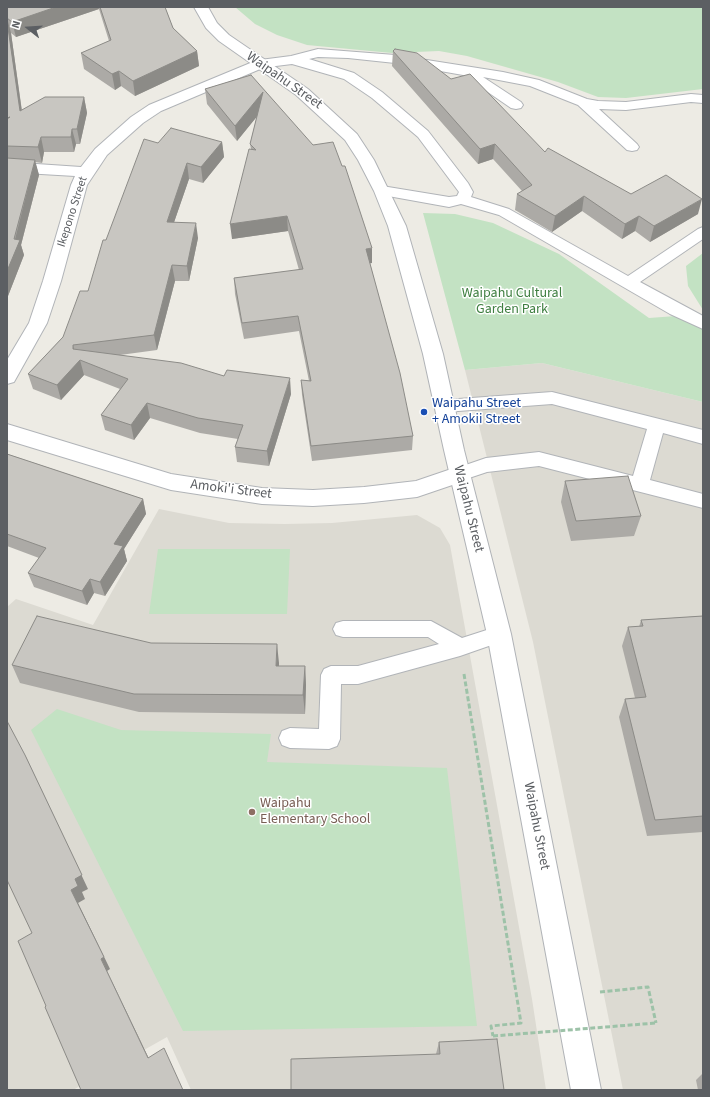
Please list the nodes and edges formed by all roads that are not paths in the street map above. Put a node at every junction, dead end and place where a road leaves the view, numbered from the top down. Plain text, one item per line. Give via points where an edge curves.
1 (201, 7) edge
2 (292, 60) junction
3 (260, 64) junction
4 (463, 71) junction
5 (703, 99) edge
6 (583, 102) junction
7 (516, 105) dead end
8 (632, 147) dead end
9 (7, 167) edge
10 (86, 172) junction
11 (382, 191) junction
12 (462, 198) junction
13 (703, 232) edge
14 (628, 283) junction
15 (703, 323) edge
16 (7, 377) edge
17 (445, 406) junction
18 (657, 425) junction
19 (7, 432) edge
20 (703, 437) edge
21 (460, 474) junction
22 (640, 484) junction
23 (703, 501) edge
24 (343, 629) dead end
25 (499, 634) junction
26 (460, 647) junction
27 (290, 738) dead end
28 (586, 1090) edge

1 - 3 street, Waipahu Street via 211,25 224,38
2 - 3 lane
2 - 4 lane via 318,53 348,54
2 - 12 lane via 349,76 377,96 423,134 461,183 466,192
3 - 10 street, Ikepono Street via 155,108 119,135 101,152
3 - 11 street, Waipahu Street via 302,92 351,137
4 - 6 lane via 534,83
4 - 7 lane
5 - 6 lane via 691,98 626,106
6 - 8 lane
9 - 10 street
10 - 16 street, Ikepono Street via 38,323
11 - 12 lane via 449,202
11 - 17 street, Waipahu Street via 397,226
12 - 14 lane via 504,212
13 - 14 lane
14 - 15 lane
17 - 18 lane via 552,398
17 - 21 street, Waipahu Street
18 - 20 lane
18 - 22 lane
19 - 21 street, Amoki'i Street via 171,482 262,496 313,498 364,495 417,489
21 - 22 lane via 486,465 539,459
21 - 25 street, Waipahu Street
22 - 23 lane
24 - 26 lane via 431,629
25 - 26 lane
25 - 28 street, Waipahu Street
26 - 27 lane via 358,675 331,675 329,739

